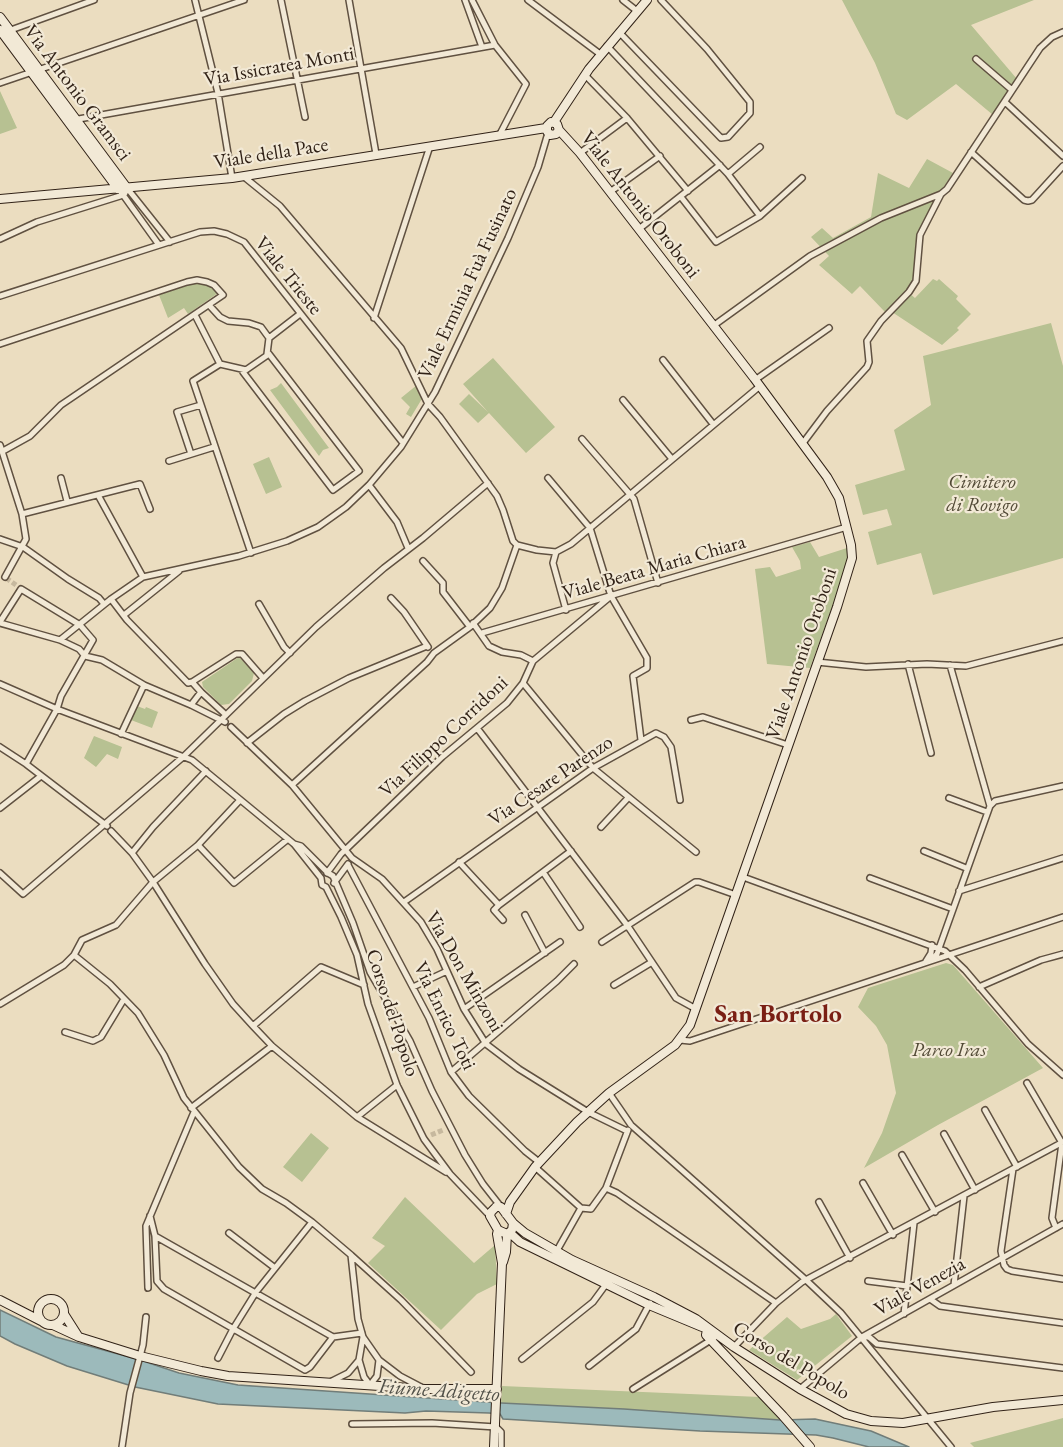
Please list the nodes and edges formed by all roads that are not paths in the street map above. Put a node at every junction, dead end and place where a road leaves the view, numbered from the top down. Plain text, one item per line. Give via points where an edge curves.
1 (94, 0) edge
2 (195, 0) edge
3 (244, 0) edge
4 (281, 0) edge
5 (349, 0) edge
6 (465, 0) edge
7 (472, 0) edge
8 (528, 0) edge
9 (623, 0) edge
10 (647, 0) edge
11 (661, 0) edge
12 (637, 11) junction
13 (200, 15) junction
14 (0, 17) edge
15 (4, 31) edge
16 (619, 32) junction
17 (1063, 32) edge
18 (495, 45) junction
19 (607, 46) junction
20 (482, 47) junction
21 (600, 54) junction
22 (976, 60) dead end
23 (361, 68) junction
24 (36, 71) junction
25 (585, 75) junction
26 (298, 79) junction
27 (0, 83) edge
28 (1012, 90) junction
29 (218, 93) junction
30 (1005, 102) junction
31 (305, 117) dead end
32 (627, 118) junction
33 (72, 120) junction
34 (554, 122) junction
35 (547, 130) junction
36 (559, 130) junction
37 (500, 134) junction
38 (430, 146) junction
39 (760, 147) dead end
40 (971, 152) junction
41 (580, 153) junction
42 (376, 154) junction
43 (660, 156) junction
44 (1063, 156) edge
45 (720, 165) junction
46 (1063, 166) edge
47 (728, 174) junction
48 (243, 176) junction
49 (232, 178) junction
50 (802, 178) dead end
51 (123, 190) junction
52 (688, 191) junction
53 (610, 192) junction
54 (941, 194) junction
55 (681, 197) junction
56 (0, 200) edge
57 (760, 216) junction
58 (639, 229) junction
59 (0, 239) edge
60 (170, 242) junction
61 (159, 245) junction
62 (0, 296) edge
63 (209, 304) junction
64 (300, 314) junction
65 (195, 315) junction
66 (374, 318) junction
67 (713, 326) junction
68 (829, 328) dead end
69 (269, 338) junction
70 (0, 345) edge
71 (267, 354) dead end
72 (663, 360) dead end
73 (220, 364) junction
74 (246, 370) dead end
75 (757, 383) junction
76 (623, 400) dead end
77 (428, 404) junction
78 (201, 405) junction
79 (713, 424) junction
80 (582, 439) dead end
81 (403, 443) junction
82 (803, 443) junction
83 (214, 447) junction
84 (1, 448) edge
85 (339, 449) dead end
86 (190, 454) junction
87 (672, 459) junction
88 (169, 461) dead end
89 (317, 466) dead end
90 (357, 472) junction
91 (61, 478) dead end
92 (548, 478) dead end
93 (488, 483) junction
94 (369, 485) junction
95 (333, 489) dead end
96 (98, 495) junction
97 (630, 495) junction
98 (68, 501) junction
99 (150, 509) dead end
100 (22, 514) junction
101 (847, 527) junction
102 (590, 528) junction
103 (0, 539) edge
104 (517, 545) junction
105 (22, 547) junction
106 (408, 548) junction
107 (556, 552) junction
108 (251, 553) junction
109 (423, 561) dead end
110 (180, 570) junction
111 (4, 576) edge
112 (143, 577) junction
113 (658, 583) junction
114 (611, 596) junction
115 (391, 598) dead end
116 (111, 599) junction
117 (104, 604) junction
118 (260, 604) dead end
119 (566, 610) junction
120 (124, 615) junction
121 (0, 622) edge
122 (80, 625) junction
123 (472, 625) junction
124 (482, 633) junction
125 (60, 640) junction
126 (1063, 641) edge
127 (427, 646) junction
128 (290, 653) junction
129 (434, 653) junction
130 (85, 656) junction
131 (533, 661) junction
132 (817, 662) junction
133 (908, 664) junction
134 (950, 665) junction
135 (263, 678) junction
136 (192, 682) junction
137 (523, 683) junction
138 (0, 684) edge
139 (144, 685) junction
140 (201, 692) junction
141 (191, 705) junction
142 (57, 709) junction
143 (224, 718) junction
144 (691, 720) dead end
145 (231, 727) dead end
146 (477, 728) junction
147 (121, 734) junction
148 (641, 740) junction
149 (250, 745) junction
150 (788, 745) junction
151 (0, 747) edge
152 (931, 753) dead end
153 (183, 758) junction
154 (26, 764) junction
155 (593, 768) junction
156 (206, 771) junction
157 (41, 776) junction
158 (292, 784) junction
159 (1063, 786) edge
160 (628, 798) junction
161 (950, 798) dead end
162 (240, 800) junction
163 (680, 800) dead end
164 (990, 806) junction
165 (537, 807) junction
166 (0, 808) edge
167 (987, 812) junction
168 (108, 827) junction
169 (601, 827) dead end
170 (288, 839) junction
171 (294, 844) junction
172 (198, 845) junction
173 (346, 851) junction
174 (572, 851) junction
175 (924, 851) dead end
176 (696, 852) dead end
177 (132, 853) junction
178 (352, 858) junction
179 (1063, 858) edge
180 (459, 862) junction
181 (348, 865) junction
182 (966, 868) junction
183 (543, 872) junction
184 (0, 873) edge
185 (328, 873) junction
186 (743, 877) junction
187 (321, 878) junction
188 (870, 878) dead end
189 (334, 881) junction
190 (153, 882) junction
191 (326, 887) junction
192 (959, 891) junction
193 (736, 895) junction
194 (404, 902) junction
195 (499, 905) junction
196 (953, 909) junction
197 (525, 915) dead end
198 (1063, 917) edge
199 (503, 920) dead end
200 (627, 925) junction
201 (580, 927) dead end
202 (560, 942) dead end
203 (602, 942) dead end
204 (932, 945) junction
205 (939, 948) junction
206 (545, 953) junction
207 (951, 954) junction
208 (1063, 954) edge
209 (74, 955) junction
210 (929, 960) junction
211 (652, 962) junction
212 (574, 964) dead end
213 (447, 971) junction
214 (364, 985) junction
215 (614, 985) dead end
216 (413, 987) junction
217 (979, 987) junction
218 (124, 999) junction
219 (0, 1004) edge
220 (464, 1009) junction
221 (696, 1009) junction
222 (253, 1026) junction
223 (65, 1032) dead end
224 (680, 1040) junction
225 (486, 1044) junction
226 (273, 1046) junction
227 (451, 1072) junction
228 (1063, 1075) edge
229 (1027, 1083) dead end
230 (398, 1085) junction
231 (609, 1093) junction
232 (192, 1110) junction
233 (985, 1110) dead end
234 (588, 1112) junction
235 (357, 1117) junction
236 (631, 1125) junction
237 (450, 1127) junction
238 (443, 1130) tunnel mouth
239 (627, 1131) junction
240 (944, 1134) dead end
241 (431, 1135) tunnel mouth
242 (424, 1139) junction
243 (1062, 1142) edge
244 (902, 1155) dead end
245 (537, 1165) junction
246 (1015, 1168) junction
247 (450, 1174) junction
248 (863, 1183) dead end
249 (606, 1188) junction
250 (975, 1190) junction
251 (964, 1196) junction
252 (819, 1202) dead end
253 (581, 1208) junction
254 (504, 1211) junction
255 (935, 1212) junction
256 (150, 1216) junction
257 (490, 1216) junction
258 (312, 1222) junction
259 (513, 1223) junction
260 (914, 1223) junction
261 (1063, 1225) edge
262 (1056, 1228) junction
263 (498, 1230) junction
264 (229, 1233) dead end
265 (508, 1233) junction
266 (893, 1235) junction
267 (155, 1236) junction
268 (520, 1242) junction
269 (506, 1252) junction
270 (351, 1255) junction
271 (555, 1255) junction
272 (850, 1258) junction
273 (1002, 1259) junction
274 (502, 1263) junction
275 (275, 1268) junction
276 (1063, 1279) edge
277 (609, 1280) junction
278 (806, 1280) junction
279 (868, 1281) dead end
280 (954, 1285) junction
281 (907, 1286) junction
282 (148, 1288) dead end
283 (256, 1292) junction
284 (654, 1297) junction
285 (930, 1299) junction
286 (0, 1300) edge
287 (776, 1303) junction
288 (41, 1305) junction
289 (650, 1305) junction
290 (15, 1308) junction
291 (64, 1314) junction
292 (904, 1314) junction
293 (146, 1317) dead end
294 (41, 1321) junction
295 (1063, 1323) edge
296 (53, 1325) junction
297 (233, 1329) junction
298 (707, 1329) junction
299 (363, 1335) junction
300 (333, 1337) junction
301 (862, 1337) junction
302 (79, 1338) junction
303 (714, 1338) junction
304 (877, 1344) junction
305 (734, 1347) junction
306 (875, 1353) junction
307 (140, 1358) junction
308 (218, 1358) dead end
309 (522, 1359) dead end
310 (359, 1360) junction
311 (379, 1360) junction
312 (734, 1365) junction
313 (589, 1366) dead end
314 (1063, 1368) edge
315 (471, 1372) dead end
316 (328, 1383) junction
317 (370, 1385) junction
318 (425, 1389) junction
319 (633, 1389) dead end
320 (800, 1389) junction
321 (497, 1392) junction
322 (1063, 1400) edge
323 (929, 1419) junction
324 (352, 1424) dead end
325 (496, 1424) junction
326 (808, 1446) edge
327 (122, 1447) edge
328 (494, 1447) edge
329 (501, 1447) edge
330 (951, 1447) edge

1 - 15 street
2 - 13 street
3 - 13 street
4 - 26 street
5 - 23 street
6 - 20 street
7 - 18 street
8 - 21 street
9 - 12 street
10 - 12 street
11 - 16 street via 750,102 750,113 728,137 721,138
12 - 16 street
13 - 24 street
13 - 29 street
14 - 15 street, Via Antonio Gramsci
15 - 24 street, Via Antonio Gramsci
16 - 19 street
17 - 28 street via 1040,48
18 - 20 street, Via Issicratea Monti
18 - 37 street via 526,84
19 - 21 street
19 - 45 street
20 - 23 street, Via Issicratea Monti
21 - 25 street
22 - 28 street
23 - 26 street, Via Issicratea Monti
23 - 42 street
24 - 27 street
24 - 33 street, Via Antonio Gramsci
25 - 32 street
25 - 34 street
26 - 29 street, Via Issicratea Monti
26 - 31 street
28 - 30 street
29 - 33 street, Via Issicratea Monti
29 - 49 street
30 - 40 street
30 - 44 street
32 - 41 street
32 - 43 street
33 - 51 street, Via Antonio Gramsci
34 - 35 street via 548,124
34 - 36 street
35 - 36 street via 554,135
35 - 37 street, Viale della Pace
35 - 77 street, Viale Erminia Fuà Fusinato via 538,167 508,238
36 - 41 street, Viale Antonio Oroboni
37 - 38 street, Viale della Pace
38 - 42 street, Viale della Pace
38 - 66 street
39 - 47 street
40 - 46 street via 1028,201
40 - 54 street
41 - 53 street, Viale Antonio Oroboni
42 - 48 street, Viale della Pace
43 - 52 street
43 - 53 street
45 - 47 street
45 - 52 street
47 - 57 street
48 - 49 street, Viale della Pace
48 - 66 street via 280,206
49 - 51 street, Viale della Pace
50 - 57 street
51 - 56 street, Viale della Pace
51 - 59 street
51 - 60 street
51 - 61 street
52 - 55 street
53 - 58 street, Viale Antonio Oroboni
54 - 67 street via 881,218 810,256
54 - 82 street via 920,235 916,281 867,341 867,367 826,411
55 - 57 street via 716,242
55 - 58 street
58 - 67 street, Viale Antonio Oroboni
60 - 61 street, Viale Trieste
60 - 64 street, Viale Trieste via 207,231 221,232 244,242
61 - 62 street, Viale Trieste
63 - 65 street
63 - 69 street via 220,317 261,327
63 - 70 street via 223,295 214,285 202,280 187,282
64 - 69 street
64 - 81 street, Viale Trieste
65 - 73 street
65 - 84 street via 61,405 30,436
66 - 77 street via 400,348
67 - 75 street, Viale Antonio Oroboni
68 - 75 street
69 - 71 street
72 - 79 street
73 - 74 street
73 - 78 street via 193,381
75 - 79 street
75 - 82 street, Viale Antonio Oroboni
76 - 87 street
77 - 81 street, Viale Erminia Fuà Fusinato
77 - 93 street
78 - 83 street
78 - 86 street via 177,412
79 - 87 street
80 - 97 street
81 - 94 street, Viale Erminia Fuà Fusinato
82 - 101 street, Viale Antonio Oroboni via 835,489
83 - 86 street
83 - 108 street
84 - 100 street
85 - 90 street
86 - 88 street
87 - 97 street
89 - 95 street
90 - 90 street via 269,354 243,372 333,490
91 - 98 street
92 - 102 street
93 - 104 street
93 - 106 street
94 - 106 street via 397,522
94 - 108 street, Viale Erminia Fuà Fusinato via 318,527
96 - 98 street
96 - 99 street via 140,484
96 - 112 street
97 - 102 street
97 - 113 street
98 - 100 street
100 - 105 street via 26,539
101 - 113 street, Viale Beata Maria Chiara
101 - 132 street, Viale Antonio Oroboni via 851,564
102 - 107 street
102 - 114 street
103 - 105 street
104 - 107 street
104 - 123 street via 502,588 490,608
105 - 111 street
105 - 117 street
106 - 128 street
107 - 119 street via 553,563
108 - 110 street, Viale Erminia Fuà Fusinato
109 - 123 street
110 - 112 street, Viale Erminia Fuà Fusinato
110 - 120 street
112 - 116 street
113 - 114 street, Viale Beata Maria Chiara
114 - 119 street, Viale Beata Maria Chiara
114 - 131 street, Via Filippo Corridoni
114 - 148 street via 649,665 633,676
115 - 127 street
116 - 117 street
116 - 120 street
117 - 122 street
118 - 128 street
119 - 124 street, Viale Beata Maria Chiara
120 - 136 street via 188,683
121 - 122 street via 19,587
121 - 125 street
122 - 125 street
122 - 130 street via 93,640
123 - 124 street
123 - 129 street
124 - 131 street via 489,645
125 - 130 street
126 - 134 street via 966,666
127 - 129 street
127 - 149 street via 349,678 284,714 261,730
128 - 135 street
129 - 158 street
130 - 139 street via 102,660
130 - 142 street
131 - 137 street, Via Filippo Corridoni
132 - 133 street via 866,668
132 - 150 street, Viale Antonio Oroboni
133 - 134 street
133 - 152 street
134 - 164 street
135 - 136 street via 242,654 236,654
135 - 143 street
136 - 140 street
137 - 146 street, Via Filippo Corridoni via 507,703
137 - 155 street
138 - 142 street, Corso del Popolo
139 - 141 street
139 - 147 street
140 - 141 street
140 - 143 street
141 - 143 street
142 - 147 street, Corso del Popolo
142 - 154 street
143 - 153 street
144 - 150 street via 703,717
145 - 149 street, Via Don Minzoni
146 - 165 street
146 - 173 street, Via Filippo Corridoni
147 - 153 street, Corso del Popolo
148 - 155 street, Via Cesare Parenzo
148 - 163 street, Via Cesare Parenzo via 656,733 664,736 670,747
149 - 158 street, Via Don Minzoni
150 - 186 street, Viale Antonio Oroboni
151 - 154 street
153 - 156 street, Corso del Popolo
153 - 168 street
154 - 157 street
155 - 160 street
155 - 165 street, Via Cesare Parenzo
156 - 162 street, Corso del Popolo
156 - 177 street
157 - 166 street
157 - 168 street
158 - 173 street, Via Don Minzoni
159 - 164 street via 995,801
160 - 169 street
160 - 176 street
161 - 167 street
162 - 170 street, Corso del Popolo
162 - 172 street
164 - 167 street
165 - 174 street
165 - 180 street, Via Cesare Parenzo
167 - 182 street
168 - 177 street
168 - 184 street via 23,894
170 - 171 street, Corso del Popolo
170 - 172 street via 234,883
171 - 185 street, Corso del Popolo via 301,846
171 - 187 street, Corso del Popolo
172 - 190 street
173 - 178 street, Via Don Minzoni
173 - 185 street, Via Filippo Corridoni
174 - 183 street
174 - 200 street
175 - 182 street
177 - 190 street
178 - 181 street
178 - 194 street, Via Don Minzoni via 382,879
179 - 192 street
180 - 194 street, Via Cesare Parenzo
180 - 195 street
181 - 189 street
181 - 216 street, Via Enrico Toti
182 - 192 street
183 - 195 street
183 - 201 street
185 - 187 street
185 - 189 street, Corso del Popolo
186 - 193 street, Viale Antonio Oroboni
186 - 204 street
187 - 191 street, Corso del Popolo
188 - 196 street
189 - 191 street
189 - 237 street, Corso del Popolo via 370,972 410,1041
190 - 209 street via 116,925 82,940
190 - 222 street via 210,972
191 - 214 street, Corso del Popolo via 357,955
192 - 196 street
193 - 200 street via 694,882
193 - 221 street, Viale Antonio Oroboni
194 - 213 street, Via Don Minzoni via 426,931
195 - 199 street via 494,910
196 - 205 street
197 - 206 street
198 - 207 street
200 - 203 street
200 - 211 street
202 - 206 street
204 - 205 street
204 - 210 street
205 - 207 street
205 - 210 street
206 - 220 street
207 - 210 street
207 - 217 street
208 - 217 street
209 - 218 street
209 - 219 street
210 - 224 street via 690,1041
211 - 215 street
211 - 221 street via 676,998
212 - 225 street
213 - 216 street
213 - 220 street, Via Don Minzoni
214 - 222 street via 321,967
214 - 230 street, Corso del Popolo
216 - 227 street, Via Enrico Toti
217 - 228 street via 1028,1044
218 - 223 street via 101,1037 93,1041
218 - 232 street via 150,1031
220 - 225 street, Via Don Minzoni
221 - 224 street, Viale Antonio Oroboni
222 - 226 street
224 - 231 street, Viale Antonio Oroboni
225 - 227 street
225 - 234 street, Via Don Minzoni
226 - 232 street
226 - 235 street
227 - 245 street, Via Enrico Toti via 469,1096
229 - 243 street
230 - 235 street
230 - 242 street, Corso del Popolo
231 - 234 street, Viale Antonio Oroboni
231 - 236 street
232 - 256 street
232 - 258 street via 246,1175
233 - 246 street
234 - 239 street, Via Don Minzoni
234 - 245 street, Viale Antonio Oroboni
235 - 247 street
236 - 239 street
236 - 278 street
237 - 238 street
237 - 254 street, Corso del Popolo via 483,1184
239 - 249 street
240 - 250 street
241 - 242 street
242 - 247 street, Corso del Popolo
243 - 246 street
243 - 262 street via 1052,1218
244 - 255 street
245 - 253 street, Via Enrico Toti
245 - 254 street, Viale Antonio Oroboni
246 - 250 street
246 - 273 street
247 - 257 street, Corso del Popolo
248 - 266 street
249 - 253 street via 591,1209
249 - 287 street
250 - 251 street
251 - 255 street
251 - 280 street
252 - 272 street
253 - 271 street
254 - 257 street via 496,1207
254 - 259 street, Corso del Popolo
255 - 260 street
256 - 267 street
256 - 282 street via 146,1226
257 - 263 street
258 - 270 street
258 - 275 street
259 - 265 street
259 - 271 street, Corso del Popolo
260 - 266 street
260 - 281 street
261 - 262 street, Viale Venezia
262 - 273 street, Viale Venezia
263 - 265 street, Corso del Popolo
263 - 274 street
264 - 275 street
265 - 268 street, Corso del Popolo
265 - 269 street
266 - 272 street
267 - 283 street
267 - 297 street via 156,1281
268 - 269 street
268 - 271 street, Corso del Popolo
269 - 274 street
270 - 299 street
270 - 315 street
271 - 277 street, Corso del Popolo
272 - 278 street
273 - 276 street via 1007,1269
273 - 280 street, Viale Venezia
274 - 321 street
275 - 283 street
277 - 284 street, Corso del Popolo
277 - 289 street, Corso del Popolo
277 - 309 street via 593,1302
278 - 287 street
278 - 301 street
279 - 281 street
280 - 285 street, Viale Venezia
281 - 292 street
283 - 297 street
283 - 300 street
284 - 289 street
284 - 298 street, Corso del Popolo
285 - 292 street, Viale Venezia
285 - 295 street via 940,1306
286 - 290 street
287 - 305 street
288 - 290 street
288 - 291 street via 56,1300
288 - 294 street
289 - 298 street, Corso del Popolo
289 - 313 street via 636,1329
290 - 294 street
291 - 296 street
291 - 302 street
292 - 301 street, Viale Venezia
293 - 307 street
294 - 296 street
296 - 302 street
297 - 300 street via 305,1370
297 - 308 street
298 - 303 street via 706,1335
299 - 300 street
299 - 310 street
299 - 311 street
301 - 304 street
301 - 306 street
301 - 320 street, Viale Venezia
302 - 307 street
303 - 305 street, Corso del Popolo
303 - 312 street
303 - 319 street
304 - 306 street
304 - 314 street
305 - 312 street
305 - 320 street, Corso del Popolo
306 - 323 street
307 - 316 street via 228,1376
307 - 327 street via 130,1392
310 - 316 street via 348,1373
310 - 317 street
311 - 317 street via 377,1376
311 - 318 street
312 - 326 street
316 - 317 street
317 - 318 street
318 - 321 street
320 - 323 street, Corso del Popolo via 846,1414 871,1421 903,1423
321 - 325 street
322 - 323 street, Corso del Popolo
323 - 330 street
324 - 325 street
325 - 328 street
325 - 329 street via 501,1432

